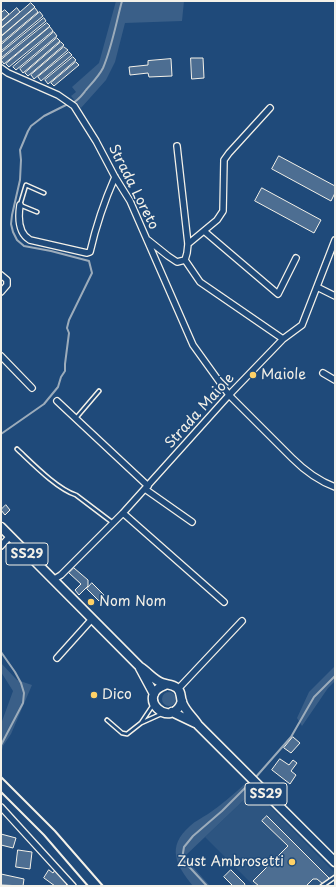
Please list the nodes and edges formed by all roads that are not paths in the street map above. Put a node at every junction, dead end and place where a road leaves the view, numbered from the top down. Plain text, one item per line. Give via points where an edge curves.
1 (1, 68) edge
2 (270, 108) dead end
3 (177, 146) dead end
4 (115, 178) junction
5 (44, 193) dead end
6 (20, 205) junction
7 (37, 212) dead end
8 (204, 231) junction
9 (146, 239) junction
10 (335, 240) edge
11 (188, 244) junction
12 (296, 258) dead end
13 (185, 260) junction
14 (1, 275) edge
15 (318, 288) junction
16 (1, 292) edge
17 (335, 296) edge
18 (283, 339) junction
19 (1, 356) edge
20 (324, 373) dead end
21 (335, 380) edge
22 (32, 388) dead end
23 (99, 391) dead end
24 (229, 395) junction
25 (57, 401) dead end
26 (76, 418) junction
27 (17, 449) dead end
28 (335, 487) edge
29 (146, 488) junction
30 (123, 513) junction
31 (192, 522) dead end
32 (113, 524) junction
33 (1, 527) edge
34 (10, 536) junction
35 (1, 546) edge
36 (53, 580) junction
37 (224, 602) dead end
38 (92, 619) junction
39 (242, 621) dead end
40 (57, 658) dead end
41 (140, 667) junction
42 (165, 684) junction
43 (178, 689) junction
44 (154, 694) junction
45 (182, 701) junction
46 (154, 704) junction
47 (168, 712) junction
48 (107, 720) dead end
49 (141, 723) junction
50 (198, 725) junction
51 (1, 807) edge
52 (335, 862) edge
53 (335, 877) edge
54 (73, 886) edge
55 (322, 886) edge

1 - 4 street, Strada Loreto via 58,94 72,104 96,141
2 - 8 street via 224,160 223,210 217,220
3 - 11 street
4 - 6 street via 97,221 90,252 87,253 25,237 20,222
4 - 9 street, Strada Loreto via 130,201
5 - 6 lane via 26,185
6 - 7 lane
8 - 11 street
8 - 12 street via 278,294
9 - 13 street via 177,262
9 - 24 street, Strada Loreto via 193,345
10 - 15 street, Strada Maiole
11 - 13 street
13 - 18 street via 200,282
14 - 16 street via 7,280 7,285
15 - 17 street
15 - 18 street, Strada Maiole via 302,325
18 - 24 street, Strada Maiole
19 - 22 street
20 - 21 street
23 - 26 lane
24 - 28 street, Strada Loreto via 301,466
24 - 29 street, Strada Maiole
25 - 26 street
26 - 29 street
27 - 32 lane via 59,485
29 - 30 street, Strada Maiole
29 - 31 street
30 - 32 street, Strada Maiole
30 - 37 street
32 - 36 street, Strada Maiole via 61,576
33 - 34 main road, SS29
34 - 35 street
34 - 36 main road, SS29
36 - 38 main road, SS29
38 - 40 street
38 - 41 main road, SS29
39 - 43 street
41 - 42 main road, SS29 via 157,681
41 - 44 main road, SS29
42 - 43 main road, SS29
42 - 44 main road
43 - 45 main road, SS29
44 - 46 main road, SS29
45 - 47 main road via 177,709
45 - 50 main road, SS29
46 - 47 main road, SS29 via 157,709
46 - 49 lane
47 - 49 lane
47 - 50 main road, SS29
48 - 49 lane via 122,733 127,734
50 - 52 main road, SS29
51 - 54 street
53 - 55 lane

